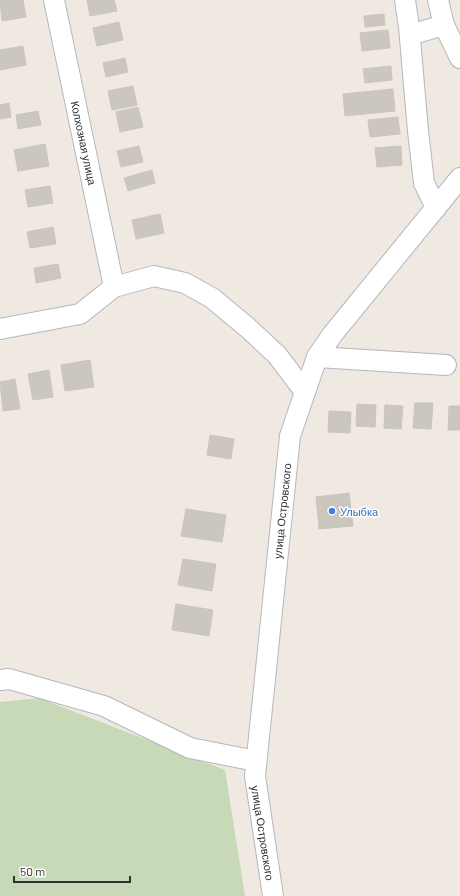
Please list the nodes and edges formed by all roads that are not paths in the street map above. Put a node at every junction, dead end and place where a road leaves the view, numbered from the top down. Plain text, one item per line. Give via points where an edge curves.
1 (54, 0) edge
2 (405, 0) edge
3 (438, 0) edge
4 (444, 25) junction
5 (410, 35) junction
6 (460, 58) edge
7 (460, 178) edge
8 (436, 208) junction
9 (114, 287) junction
10 (0, 329) edge
11 (317, 357) junction
12 (446, 365) dead end
13 (305, 392) junction
14 (0, 680) edge
15 (256, 761) junction
16 (273, 896) edge

1 - 9 street, Колхозная улица
2 - 5 street
3 - 4 street
4 - 5 street
4 - 6 street
5 - 8 street via 424,183
7 - 8 street, улица Островского
8 - 11 street, улица Островского via 332,334
9 - 10 street via 80,314
9 - 13 street via 154,276 185,283 212,298 248,328 277,355
11 - 12 street
11 - 13 street, улица Островского
13 - 15 street, улица Островского via 290,436
14 - 15 street via 9,679 104,706 190,748
15 - 16 street, улица Островского via 255,776

